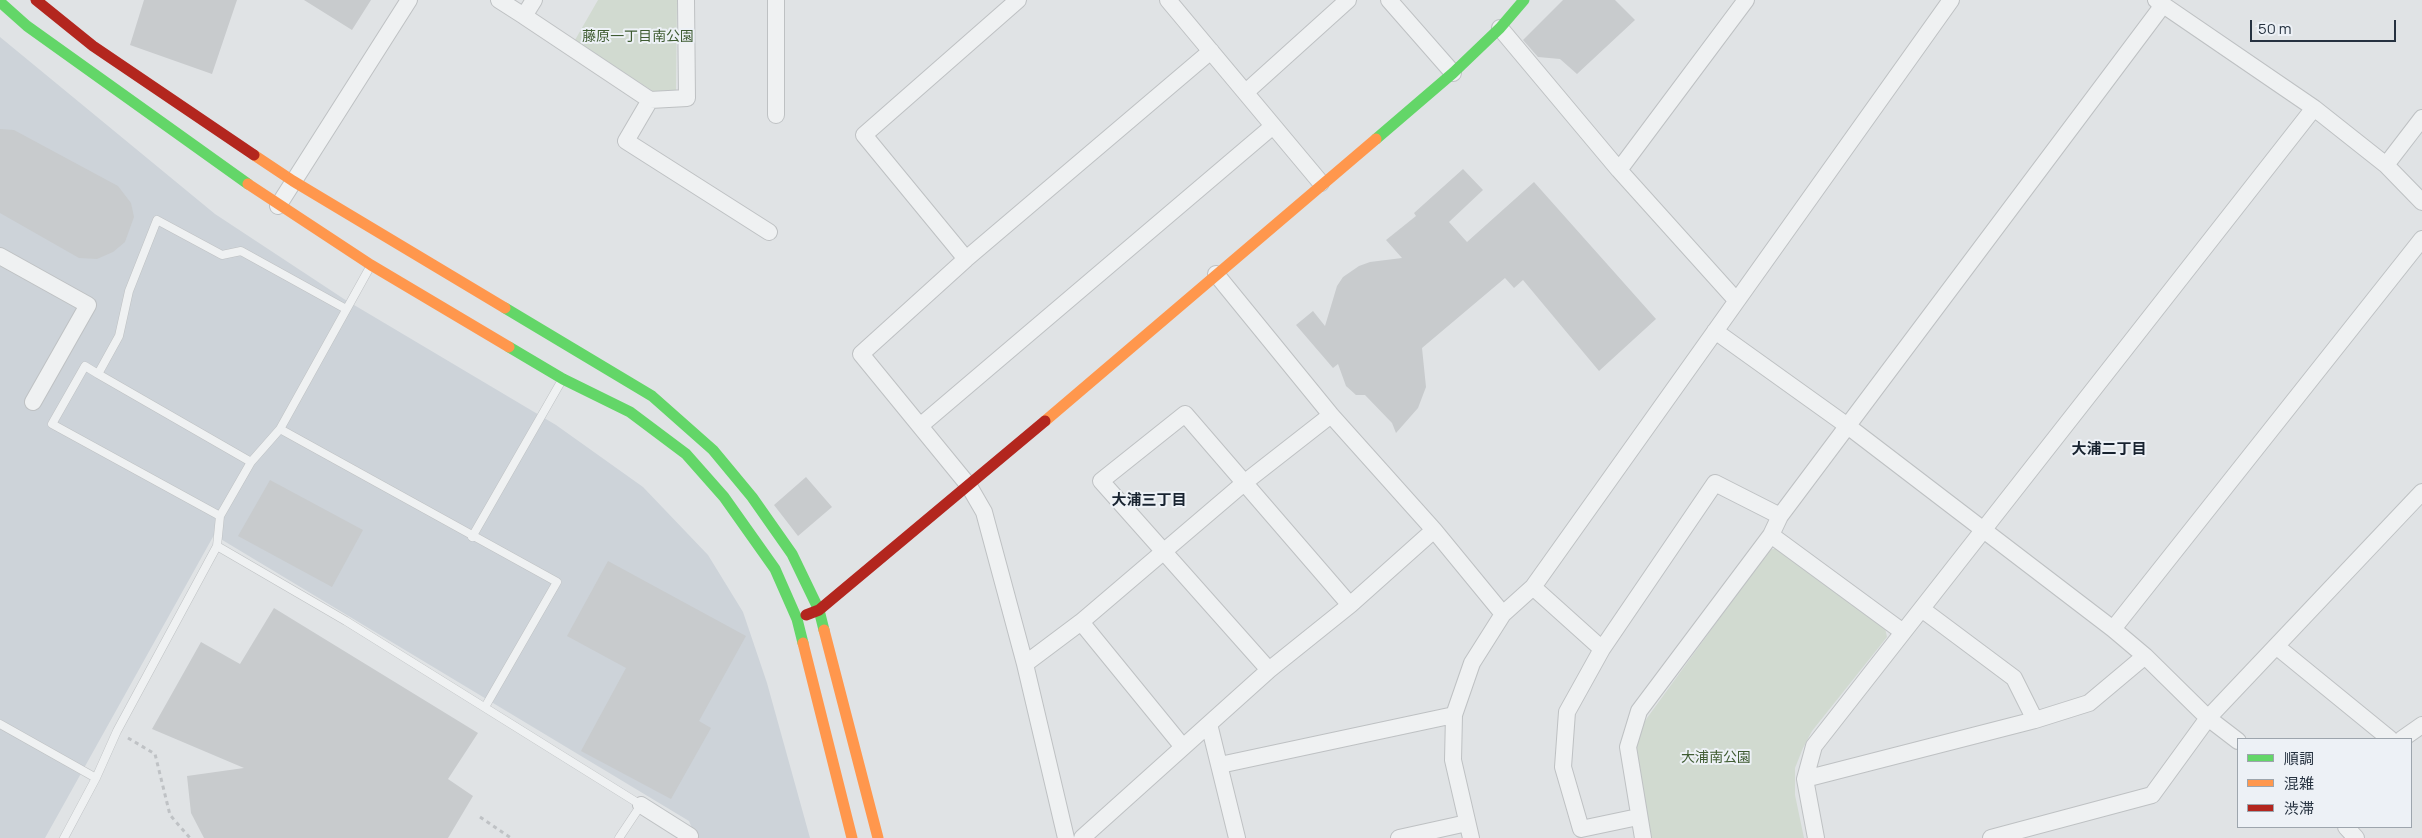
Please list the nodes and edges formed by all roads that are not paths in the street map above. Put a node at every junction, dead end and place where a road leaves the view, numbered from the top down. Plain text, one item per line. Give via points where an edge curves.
1 (36, 0) edge
2 (409, 0) edge
3 (499, 0) edge
4 (534, 0) edge
5 (686, 0) edge
6 (776, 0) edge
7 (1018, 0) edge
8 (1348, 0) edge
9 (1389, 0) edge
10 (1524, 0) edge
11 (1746, 0) edge
12 (1951, 0) edge
13 (0, 2) edge
14 (2159, 2) edge
15 (1178, 3) edge
16 (524, 16) junction
17 (1500, 28) junction
18 (1211, 51) junction
19 (1453, 73) junction
20 (1246, 92) junction
21 (650, 100) junction
22 (2314, 108) junction
23 (776, 115) dead end
24 (2422, 118) edge
25 (1273, 126) junction
26 (2386, 165) junction
27 (1620, 170) junction
28 (293, 181) junction
29 (1321, 184) junction
30 (2422, 202) edge
31 (278, 206) junction
32 (769, 232) dead end
33 (2422, 239) edge
34 (0, 256) edge
35 (966, 259) junction
36 (371, 265) junction
37 (1216, 274) junction
38 (1736, 300) junction
39 (346, 309) junction
40 (1715, 331) junction
41 (98, 374) junction
42 (563, 379) junction
43 (33, 402) dead end
44 (1331, 415) junction
45 (920, 426) junction
46 (1849, 427) junction
47 (280, 429) junction
48 (251, 462) junction
49 (1244, 483) junction
50 (969, 486) junction
51 (2422, 492) edge
52 (220, 516) junction
53 (1780, 516) junction
54 (1434, 530) junction
55 (1984, 531) junction
56 (1771, 535) junction
57 (472, 536) junction
58 (217, 546) junction
59 (1162, 551) junction
60 (1533, 587) junction
61 (1350, 604) junction
62 (819, 610) junction
63 (1923, 610) junction
64 (1503, 614) junction
65 (797, 619) junction
66 (1081, 622) junction
67 (2113, 629) junction
68 (1903, 632) junction
69 (2276, 646) junction
70 (1602, 649) junction
71 (2145, 656) junction
72 (1025, 664) junction
73 (1269, 670) junction
74 (485, 707) junction
75 (1454, 715) junction
76 (2208, 718) junction
77 (2035, 720) junction
78 (0, 724) edge
79 (1209, 724) junction
80 (2422, 725) edge
81 (2389, 738) edge
82 (2403, 738) edge
83 (2237, 740) edge
84 (1183, 747) junction
85 (1220, 766) junction
86 (96, 778) junction
87 (1805, 779) junction
88 (641, 805) junction
89 (1638, 817) junction
90 (2347, 828) edge
91 (1469, 830) edge
92 (690, 836) dead end
93 (64, 838) edge
94 (619, 838) edge
95 (852, 838) edge
96 (878, 838) edge
97 (1066, 838) edge
98 (1082, 838) edge
99 (1237, 838) edge
100 (1399, 838) edge
101 (1642, 838) edge
102 (1816, 838) edge
103 (1991, 838) edge
104 (2356, 838) edge

1 - 28 street via 93,46
2 - 28 street
3 - 16 street
4 - 16 street
5 - 21 street via 687,98
6 - 23 street
7 - 35 street via 864,135
8 - 20 street
9 - 19 street
10 - 17 street
11 - 27 street
12 - 38 street
13 - 31 street via 27,26
14 - 22 street
14 - 46 street
15 - 18 street
16 - 21 street
17 - 19 street
17 - 27 street
18 - 20 street
18 - 35 street
19 - 29 street
20 - 25 street
21 - 32 street via 626,141
22 - 26 street
22 - 55 street
24 - 26 street
25 - 29 street
25 - 45 street
26 - 30 street
27 - 38 street
28 - 31 street
28 - 62 street via 652,396 713,450 752,497 792,554
29 - 37 street
31 - 36 street
33 - 67 street
34 - 43 street via 88,305
35 - 45 street via 861,354
36 - 39 lane
36 - 42 street
37 - 44 street
37 - 50 street
38 - 40 street
39 - 41 lane via 241,251 222,255 158,220 128,291 119,336
39 - 47 lane
40 - 46 street
40 - 60 street
41 - 48 lane
41 - 52 lane via 85,366 52,424
42 - 57 lane
42 - 65 street via 630,412 686,454 724,497 775,569
44 - 49 street
44 - 54 street
45 - 50 street
46 - 53 street
46 - 55 street
47 - 48 lane
47 - 57 lane
48 - 52 lane
49 - 59 street
49 - 59 street via 1185,414 1101,482
49 - 61 street
50 - 62 street
50 - 72 street via 984,512
51 - 69 street
52 - 58 lane
53 - 56 street
53 - 70 street via 1715,483
54 - 61 street
54 - 64 street
55 - 63 street
55 - 67 street
56 - 68 street
56 - 89 street via 1639,711 1628,747
57 - 74 lane via 557,582
58 - 74 lane
58 - 86 lane via 117,731
59 - 66 street
59 - 73 street
60 - 64 street
60 - 70 street
61 - 73 street
62 - 65 street
62 - 96 street
63 - 68 street
63 - 77 street via 2014,678
64 - 75 street via 1472,664
65 - 95 street
66 - 72 street
66 - 84 street
67 - 71 street
68 - 87 street via 1814,746
69 - 76 street
69 - 81 street
70 - 89 street via 1567,712 1563,767 1581,829
71 - 76 street
71 - 77 street via 2089,703
72 - 97 street
73 - 79 street
74 - 88 lane
75 - 85 street
75 - 91 street via 1453,760
76 - 83 street
76 - 103 street via 2152,795
77 - 87 street
78 - 86 lane
79 - 84 street
79 - 85 street
80 - 82 street
84 - 98 street
85 - 99 street
86 - 93 lane
87 - 102 street
88 - 92 street
88 - 94 lane
89 - 101 street
90 - 104 street
91 - 100 street

